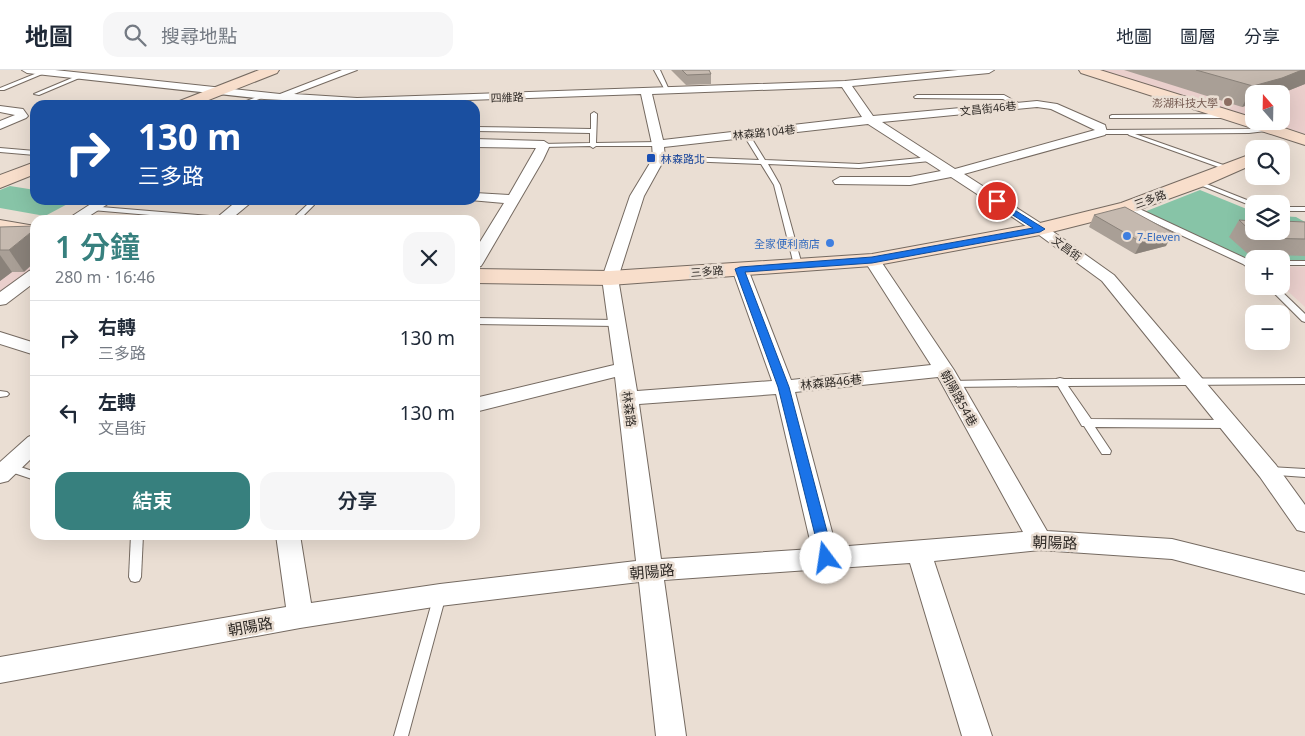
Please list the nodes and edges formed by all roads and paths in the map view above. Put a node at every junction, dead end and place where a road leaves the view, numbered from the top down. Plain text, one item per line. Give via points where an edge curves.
1 (26, 70) edge
2 (272, 70) edge
3 (352, 70) edge
4 (657, 70) edge
5 (989, 70) edge
6 (1086, 70) edge
7 (44, 72) junction
8 (144, 74) dead end
9 (80, 76) junction
10 (127, 81) junction
11 (845, 84) junction
12 (2, 89) dead end
13 (217, 91) junction
14 (668, 91) junction
15 (646, 92) junction
16 (37, 94) dead end
17 (264, 96) junction
18 (278, 97) junction
19 (916, 97) dead end
20 (194, 100) edge
21 (252, 100) edge
22 (316, 100) edge
23 (434, 100) edge
24 (1019, 105) junction
25 (0, 109) edge
26 (594, 114) dead end
27 (1230, 116) junction
28 (1112, 117) dead end
29 (870, 120) junction
30 (1245, 121) edge
31 (0, 125) edge
32 (480, 129) edge
33 (1101, 129) junction
34 (544, 130) junction
35 (1260, 130) edge
36 (1274, 130) edge
37 (593, 131) junction
38 (1123, 132) junction
39 (746, 134) junction
40 (1304, 139) edge
41 (480, 142) edge
42 (1290, 144) edge
43 (539, 145) junction
44 (593, 146) junction
45 (0, 150) edge
46 (659, 151) junction
47 (30, 153) edge
48 (930, 159) junction
49 (1245, 161) edge
50 (764, 162) junction
51 (1227, 168) junction
52 (30, 169) edge
53 (953, 173) junction
54 (840, 181) dead end
55 (0, 182) edge
56 (1197, 182) junction
57 (480, 197) edge
58 (512, 199) junction
59 (1245, 201) edge
60 (98, 205) edge
61 (241, 205) edge
62 (310, 205) dead end
63 (1128, 207) junction
64 (92, 208) junction
65 (1293, 209) joint
66 (1305, 209) edge
67 (80, 215) edge
68 (168, 215) edge
69 (228, 215) edge
70 (300, 215) edge
71 (1305, 216) edge
72 (0, 226) edge
73 (1040, 229) junction
74 (30, 231) edge
75 (480, 231) edge
76 (493, 232) junction
77 (480, 254) edge
78 (872, 260) junction
79 (1245, 260) edge
80 (1290, 263) edge
81 (1305, 263) edge
82 (798, 265) junction
83 (740, 269) junction
84 (480, 276) edge
85 (30, 278) edge
86 (610, 278) junction
87 (1280, 295) edge
88 (0, 300) edge
89 (1305, 319) edge
90 (480, 321) edge
91 (616, 323) junction
92 (0, 338) edge
93 (30, 347) edge
94 (623, 369) junction
95 (947, 377) junction
96 (1060, 381) junction
97 (1305, 381) edge
98 (1197, 383) junction
99 (784, 387) junction
100 (628, 398) junction
101 (480, 404) edge
102 (1086, 423) junction
103 (1229, 424) junction
104 (30, 447) edge
105 (1106, 451) dead end
106 (5, 471) edge
107 (1268, 471) junction
108 (1305, 473) edge
109 (30, 475) edge
110 (1305, 523) edge
111 (137, 540) edge
112 (289, 540) edge
113 (1040, 540) junction
114 (919, 552) junction
115 (826, 558) junction
116 (650, 570) junction
117 (135, 578) dead end
118 (1305, 583) edge
119 (440, 595) junction
120 (300, 616) junction
121 (0, 670) edge
122 (401, 736) edge
123 (671, 736) edge
124 (977, 736) edge

1 - 7 street, 四維路
2 - 13 street
3 - 18 street
4 - 14 lane
5 - 11 street, 四維路
6 - 27 street
7 - 9 street, 四維路
7 - 12 lane
8 - 10 street
9 - 10 street, 四維路
9 - 16 lane
10 - 13 street, 四維路
11 - 14 street, 四維路
11 - 29 street, 文昌街
13 - 17 street, 四維路
13 - 20 street
14 - 15 street, 四維路
15 - 23 street, 四維路
15 - 46 street
17 - 18 street, 四維路
17 - 21 lane
18 - 22 street, 四維路
19 - 24 lane via 1004,97
24 - 29 street, 文昌街46巷
24 - 33 street, 文昌街46巷 via 1053,106
25 - 31 street via 19,111 22,116
26 - 37 lane
27 - 28 lane
27 - 30 street
29 - 39 street, 林森路104巷
29 - 48 street, 文昌街
32 - 34 lane
33 - 38 lane
33 - 53 street
34 - 37 lane
34 - 43 lane
35 - 38 lane
36 - 40 street
37 - 44 lane
38 - 51 lane
39 - 46 street, 林森路104巷
39 - 50 lane
40 - 42 street
41 - 43 street
43 - 44 lane
43 - 58 street via 537,160
44 - 46 lane
45 - 47 lane
46 - 50 lane
46 - 86 street, 林森路 via 637,196
48 - 50 lane via 859,166
48 - 53 street, 文昌街
49 - 51 street, 三多路
50 - 82 lane via 778,185
51 - 56 street, 三多路
52 - 55 street
53 - 54 street via 910,181
53 - 73 street, 文昌街
56 - 59 lane
56 - 63 street, 三多路
57 - 58 street
58 - 76 street
60 - 64 street
61 - 69 street
62 - 70 lane
63 - 73 street, 三多路
63 - 79 lane
64 - 67 street
64 - 68 lane
65 - 66 lane
65 - 71 lane
72 - 74 street
73 - 78 street, 三多路
73 - 98 street, 文昌街 via 1108,278
75 - 76 street
76 - 77 street
78 - 82 street, 三多路
78 - 95 street, 朝陽路54巷
80 - 81 lane
82 - 83 street, 三多路
83 - 86 street, 三多路
83 - 99 street
84 - 86 street, 三多路
85 - 88 street
86 - 91 street, 林森路
87 - 89 lane
90 - 91 lane
91 - 94 street, 林森路
92 - 93 street
94 - 100 street, 林森路
94 - 101 street
95 - 96 lane
95 - 99 street, 林森路46巷
95 - 113 street, 朝陽路54巷
96 - 98 lane
96 - 102 lane
97 - 98 lane
98 - 103 street, 文昌街
99 - 100 street, 林森路46巷
99 - 115 street
100 - 116 street, 林森路
102 - 103 lane
102 - 105 lane
103 - 107 street, 文昌街
104 - 106 street
106 - 109 lane
107 - 108 lane
107 - 110 street, 文昌街
111 - 117 lane
112 - 120 street
113 - 114 street, 朝陽路
113 - 118 street, 朝陽路 via 1172,549
114 - 115 street, 朝陽路
114 - 124 street
115 - 116 street, 朝陽路
116 - 119 street, 朝陽路
116 - 123 street, 林森路
119 - 120 street, 朝陽路
119 - 122 lane
120 - 121 street, 朝陽路

